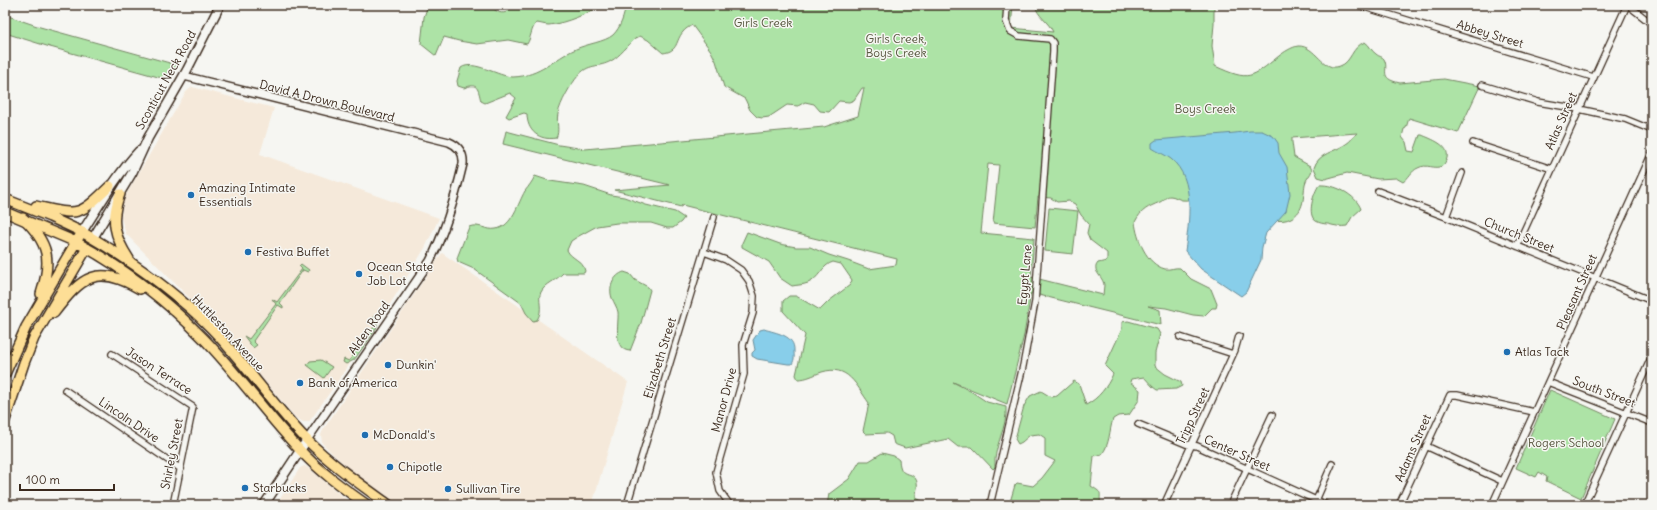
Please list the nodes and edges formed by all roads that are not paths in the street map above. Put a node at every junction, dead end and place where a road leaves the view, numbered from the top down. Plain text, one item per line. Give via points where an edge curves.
1 (220, 5) edge
2 (1358, 5) edge
3 (1628, 5) edge
4 (1007, 7) edge
5 (1652, 24) edge
6 (184, 76) junction
7 (1593, 77) junction
8 (1482, 85) dead end
9 (1578, 109) junction
10 (1652, 130) edge
11 (1473, 143) dead end
12 (144, 146) junction
13 (462, 152) joint
14 (1652, 153) edge
15 (1552, 170) junction
16 (1462, 173) dead end
17 (110, 186) junction
18 (1378, 191) dead end
19 (120, 194) junction
20 (5, 199) edge
21 (15, 202) junction
22 (5, 212) edge
23 (714, 216) dead end
24 (1446, 217) junction
25 (22, 218) junction
26 (82, 232) junction
27 (93, 238) junction
28 (76, 242) junction
29 (1517, 246) junction
30 (87, 248) junction
31 (704, 252) junction
32 (130, 262) junction
33 (1595, 278) junction
34 (1652, 301) edge
35 (37, 307) junction
36 (172, 308) junction
37 (1239, 336) dead end
38 (1180, 337) dead end
39 (34, 338) junction
40 (112, 354) dead end
41 (1233, 354) junction
42 (1652, 356) edge
43 (5, 374) edge
44 (1548, 382) junction
45 (65, 390) dead end
46 (193, 407) joint
47 (1534, 412) junction
48 (1626, 412) junction
49 (1272, 415) dead end
50 (5, 420) edge
51 (1652, 423) edge
52 (1138, 424) dead end
53 (307, 440) junction
54 (1191, 445) junction
55 (1426, 446) junction
56 (300, 450) junction
57 (1332, 464) dead end
58 (181, 469) junction
59 (1246, 469) junction
60 (1502, 481) junction
61 (1315, 503) edge
62 (173, 505) edge
63 (264, 505) edge
64 (367, 505) edge
65 (389, 505) edge
66 (626, 505) edge
67 (730, 505) edge
68 (990, 505) edge
69 (1164, 505) edge
70 (1230, 505) edge
71 (1327, 505) edge
72 (1399, 505) edge
73 (1492, 505) edge
74 (1584, 505) edge

1 - 6 main road, Sconticut Neck Road
2 - 7 street, Abbey Street
3 - 5 street
3 - 7 street, Atlas Street
4 - 68 street, Egypt Lane via 1008,28 1013,33 1047,38 1053,43 1035,302
6 - 12 main road, Sconticut Neck Road
6 - 13 street, David A Drown Boulevard via 450,142
7 - 9 street, Atlas Street
8 - 9 street via 1538,102
9 - 10 street via 1625,119
9 - 15 street, Atlas Street
11 - 15 street
12 - 17 main road, Sconticut Neck Road
12 - 19 main road, Sconticut Neck Road
13 - 53 street, Alden Road via 464,164 450,215 430,261
14 - 33 street, Pleasant Street
15 - 29 street, Atlas Street
16 - 24 street
17 - 21 main road via 87,208 78,212 67,213
17 - 26 main road, Sconticut Neck Road
18 - 24 street, Church Street
19 - 27 main road, Sconticut Neck Road
19 - 32 main road via 115,213 115,233
20 - 21 main road, Huttleston Avenue
21 - 26 main road, Huttleston Avenue
22 - 25 main road, Huttleston Avenue
23 - 31 street, Elizabeth Street
24 - 29 street, Church Street
25 - 28 main road, Huttleston Avenue
25 - 35 main road via 38,236 48,261
26 - 27 main road, Huttleston Avenue
26 - 28 main road
27 - 30 main road
27 - 32 main road, Huttleston Avenue
28 - 30 main road, Huttleston Avenue
28 - 35 main road
29 - 33 street, Church Street
30 - 36 main road, Huttleston Avenue via 128,274
30 - 39 main road
31 - 66 street, Elizabeth Street
31 - 67 street, Manor Drive via 726,260 741,270 750,281 754,296 753,313 743,345 744,374 716,472 720,491
32 - 53 main road, Huttleston Avenue via 170,291 212,329
33 - 34 street, Church Street
33 - 44 street, Pleasant Street
35 - 43 main road
36 - 39 main road via 121,279 97,276 74,288
36 - 56 main road, Huttleston Avenue via 221,358
37 - 41 street, Tripp Street
38 - 41 street
39 - 50 main road
40 - 46 street, Jason Terrace
41 - 54 street, Tripp Street
42 - 48 street
44 - 47 street, Pleasant Street
44 - 48 street, South Street
45 - 58 street, Lincoln Drive
46 - 58 street, Shirley Street
47 - 55 street, Adams Street via 1450,395
47 - 60 street, Pleasant Street
48 - 51 street, South Street
48 - 74 street
49 - 59 street
52 - 54 street, Center Street
53 - 56 main road, Alden Road
53 - 65 main road, Huttleston Avenue via 345,473
54 - 59 street, Center Street
54 - 69 street, Tripp Street
55 - 60 street
55 - 72 street, Adams Street
56 - 63 main road, Alden Road
56 - 64 main road, Huttleston Avenue via 330,478
57 - 61 street
58 - 62 street, Shirley Street
59 - 61 street, Center Street
59 - 70 street
60 - 73 street, Pleasant Street
61 - 71 street, Center Street

